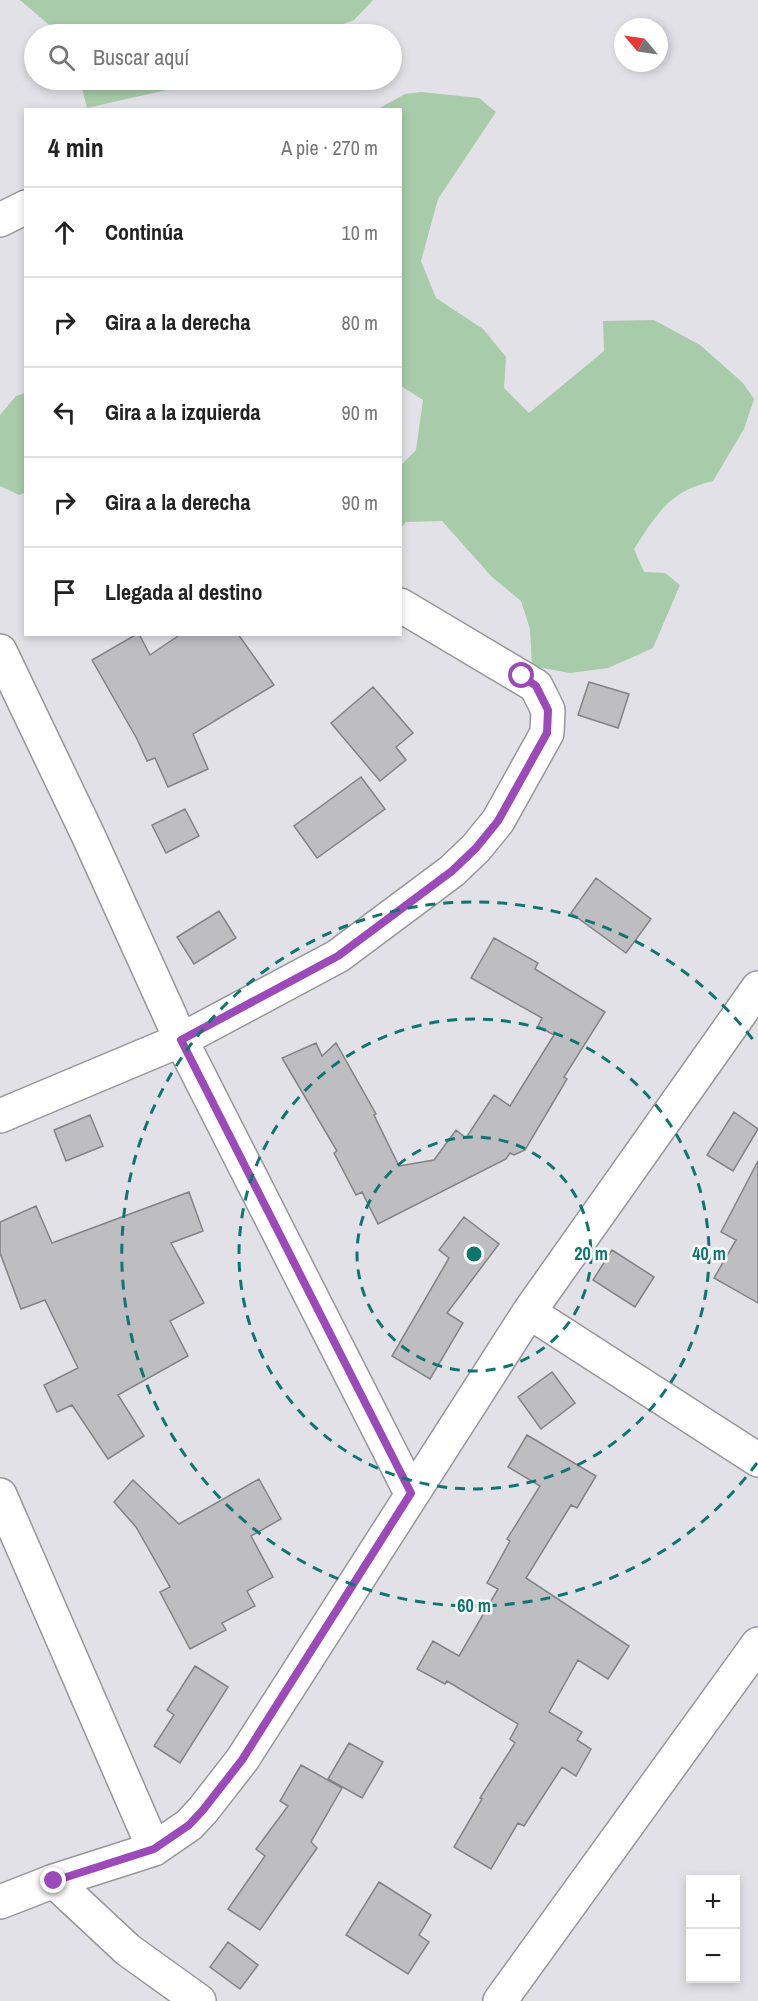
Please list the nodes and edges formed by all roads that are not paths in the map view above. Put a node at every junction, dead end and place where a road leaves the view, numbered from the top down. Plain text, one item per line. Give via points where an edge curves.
1 (24, 208) edge
2 (0, 220) edge
3 (402, 606) edge
4 (0, 651) edge
5 (758, 988) edge
6 (181, 1040) junction
7 (0, 1116) edge
8 (529, 1312) junction
9 (758, 1460) edge
10 (411, 1493) junction
11 (0, 1495) edge
12 (758, 1644) edge
13 (154, 1849) junction
14 (54, 1881) junction
15 (0, 1902) edge
16 (199, 2001) edge
17 (500, 2001) edge

1 - 2 street
3 - 6 street via 536,686 548,710 547,733 498,821 452,871 338,956
4 - 6 street
5 - 8 street
6 - 7 street
6 - 10 street
8 - 9 street
8 - 10 street
10 - 13 street via 242,1760 189,1825
11 - 13 street
12 - 17 street
13 - 14 street
14 - 15 street
14 - 16 street via 128,1950

